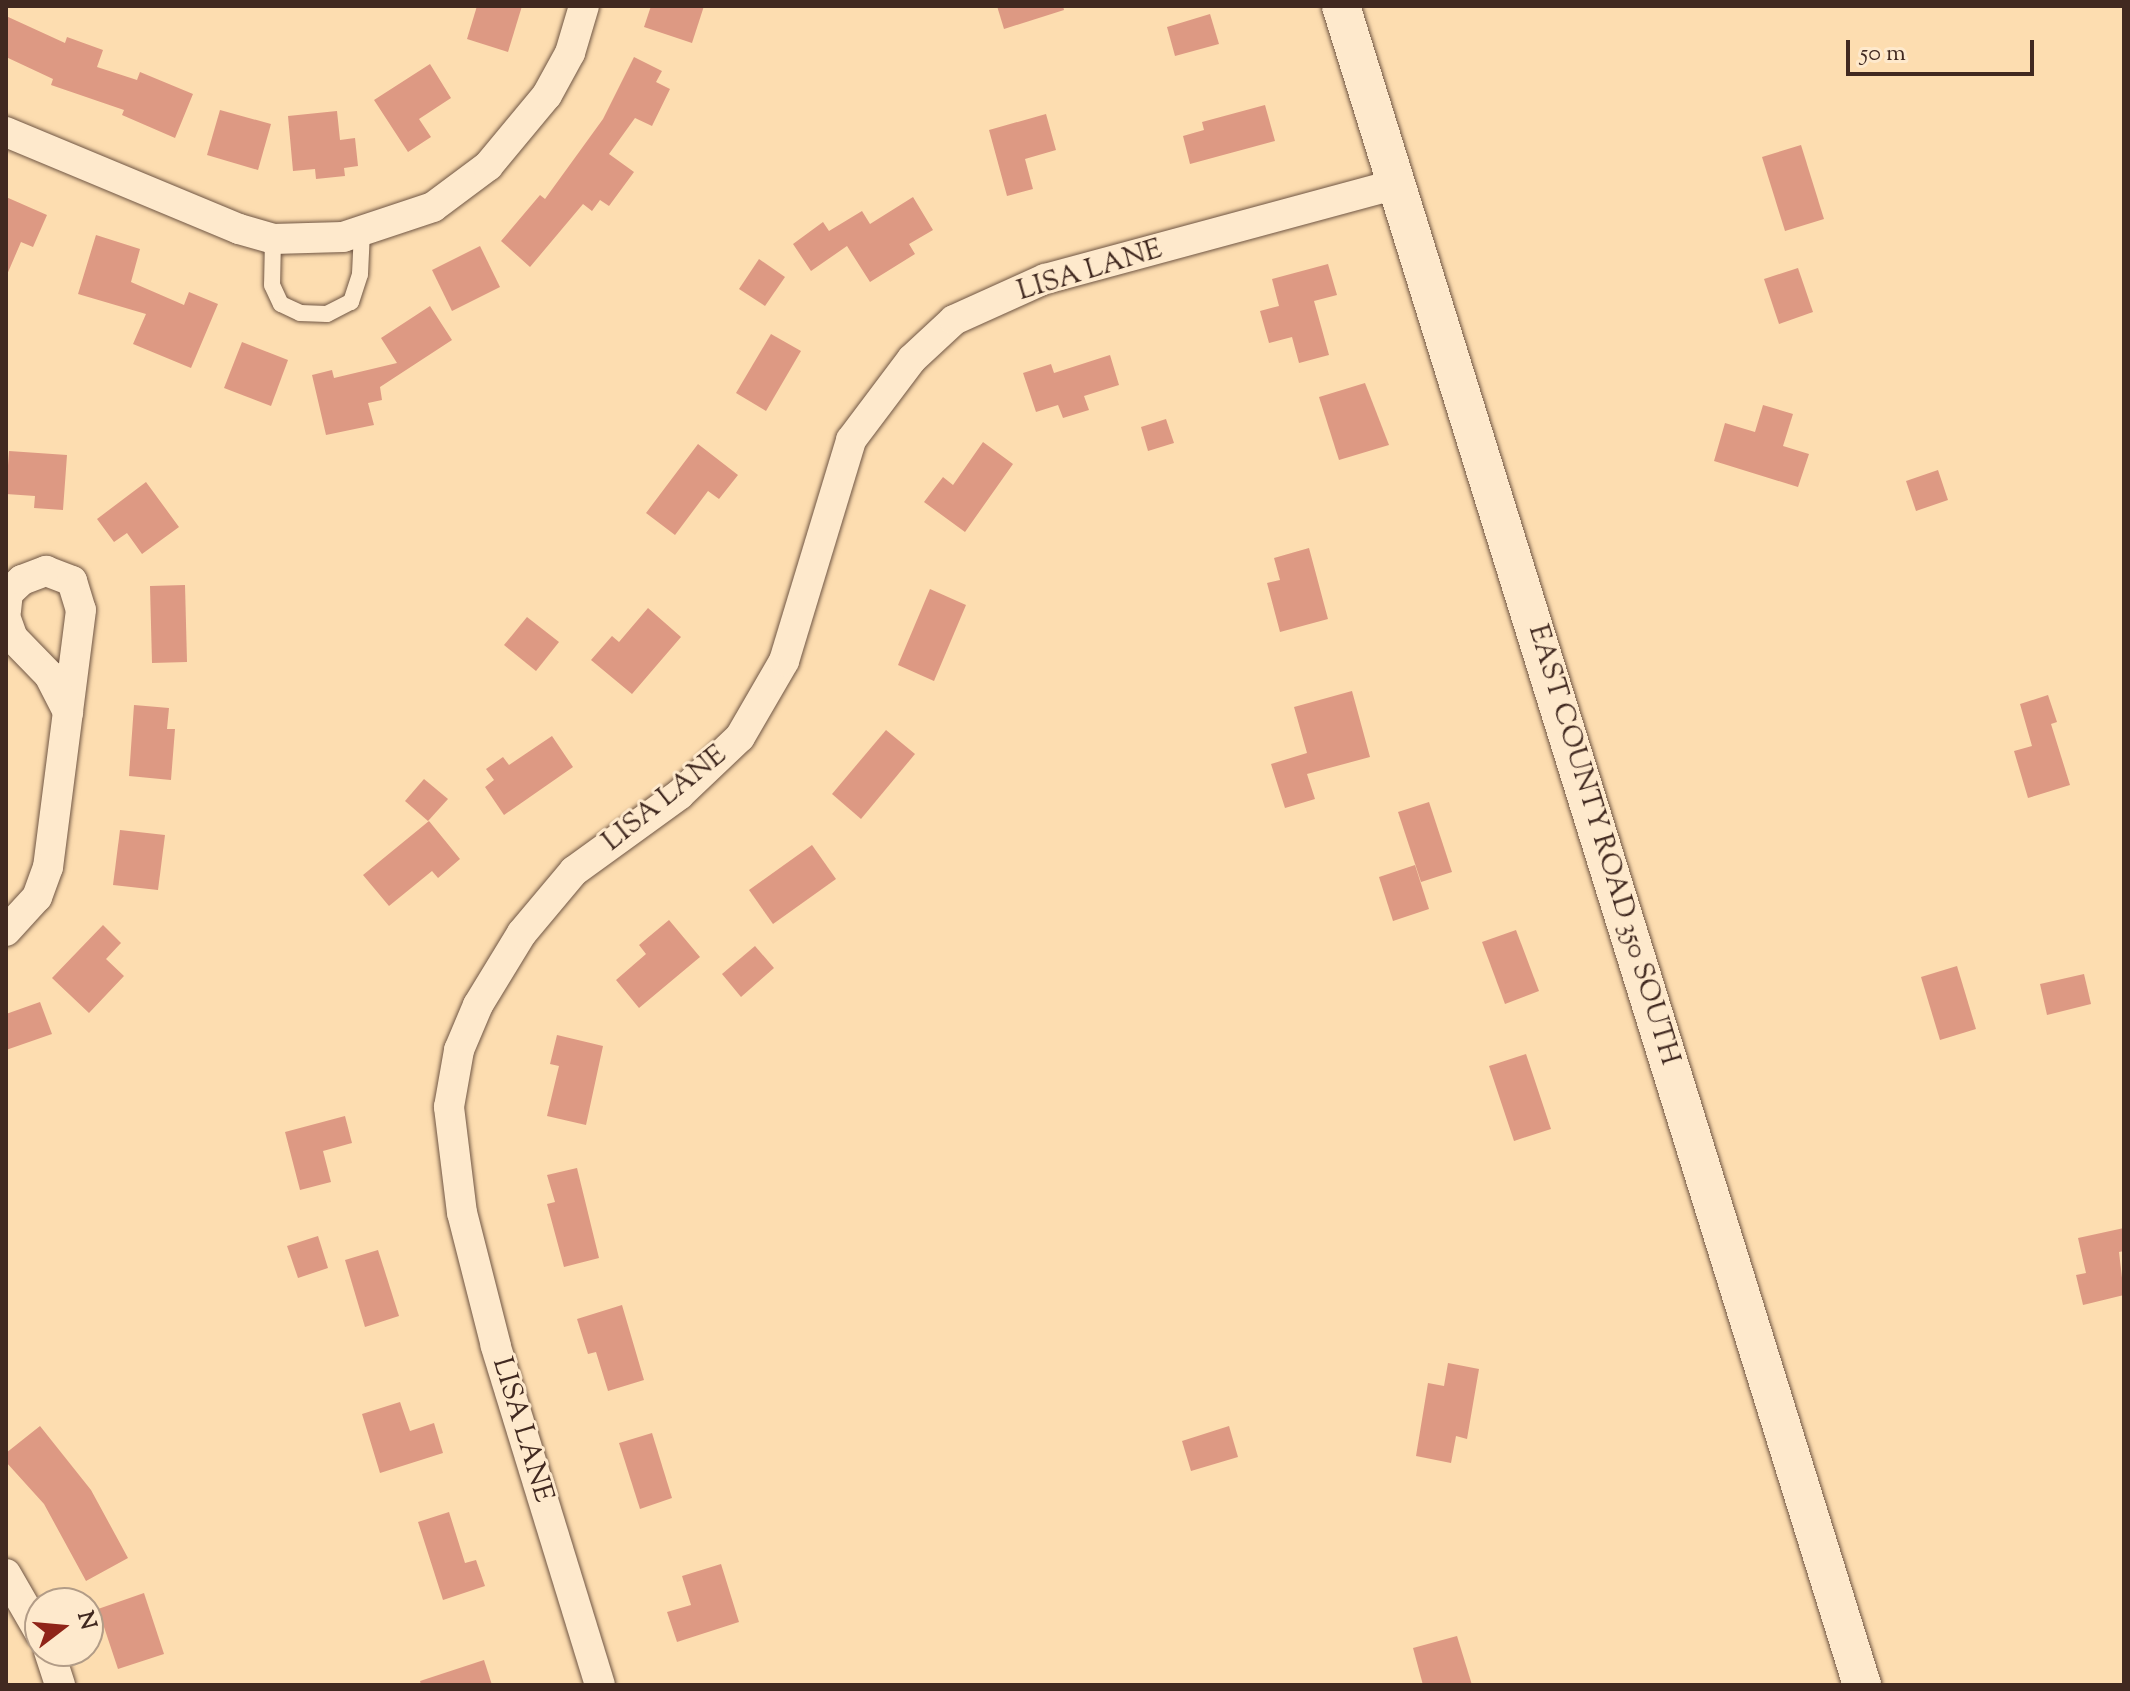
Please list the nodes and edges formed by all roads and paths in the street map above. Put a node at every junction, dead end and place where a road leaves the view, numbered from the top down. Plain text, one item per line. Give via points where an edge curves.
1 (584, 6) edge
2 (1341, 6) edge
3 (6, 132) edge
4 (1393, 185) junction
5 (362, 232) junction
6 (273, 239) junction
7 (6, 611) edge
8 (6, 619) edge
9 (68, 712) junction
10 (6, 931) edge
11 (6, 1574) edge
12 (24, 1605) edge
13 (600, 1685) edge
14 (1862, 1685) edge

1 - 5 street via 570,53 547,95 488,166 433,207
2 - 4 street, EAST COUNTY ROAD 350 SOUTH
3 - 6 street
4 - 13 street, LISA LANE via 1045,279 954,320 912,359 851,440 784,661 740,737 679,795 574,871 522,933 478,1005 459,1050 449,1107 462,1213 496,1346
4 - 14 street, EAST COUNTY ROAD 350 SOUTH via 1567,725
5 - 6 street
5 - 6 lane via 360,274 351,302 327,314 300,313 281,304 272,285
7 - 9 street via 8,593 22,580 46,571 72,581 81,610
8 - 9 street via 13,638 49,675
9 - 10 street via 48,867 37,897
11 - 12 street

